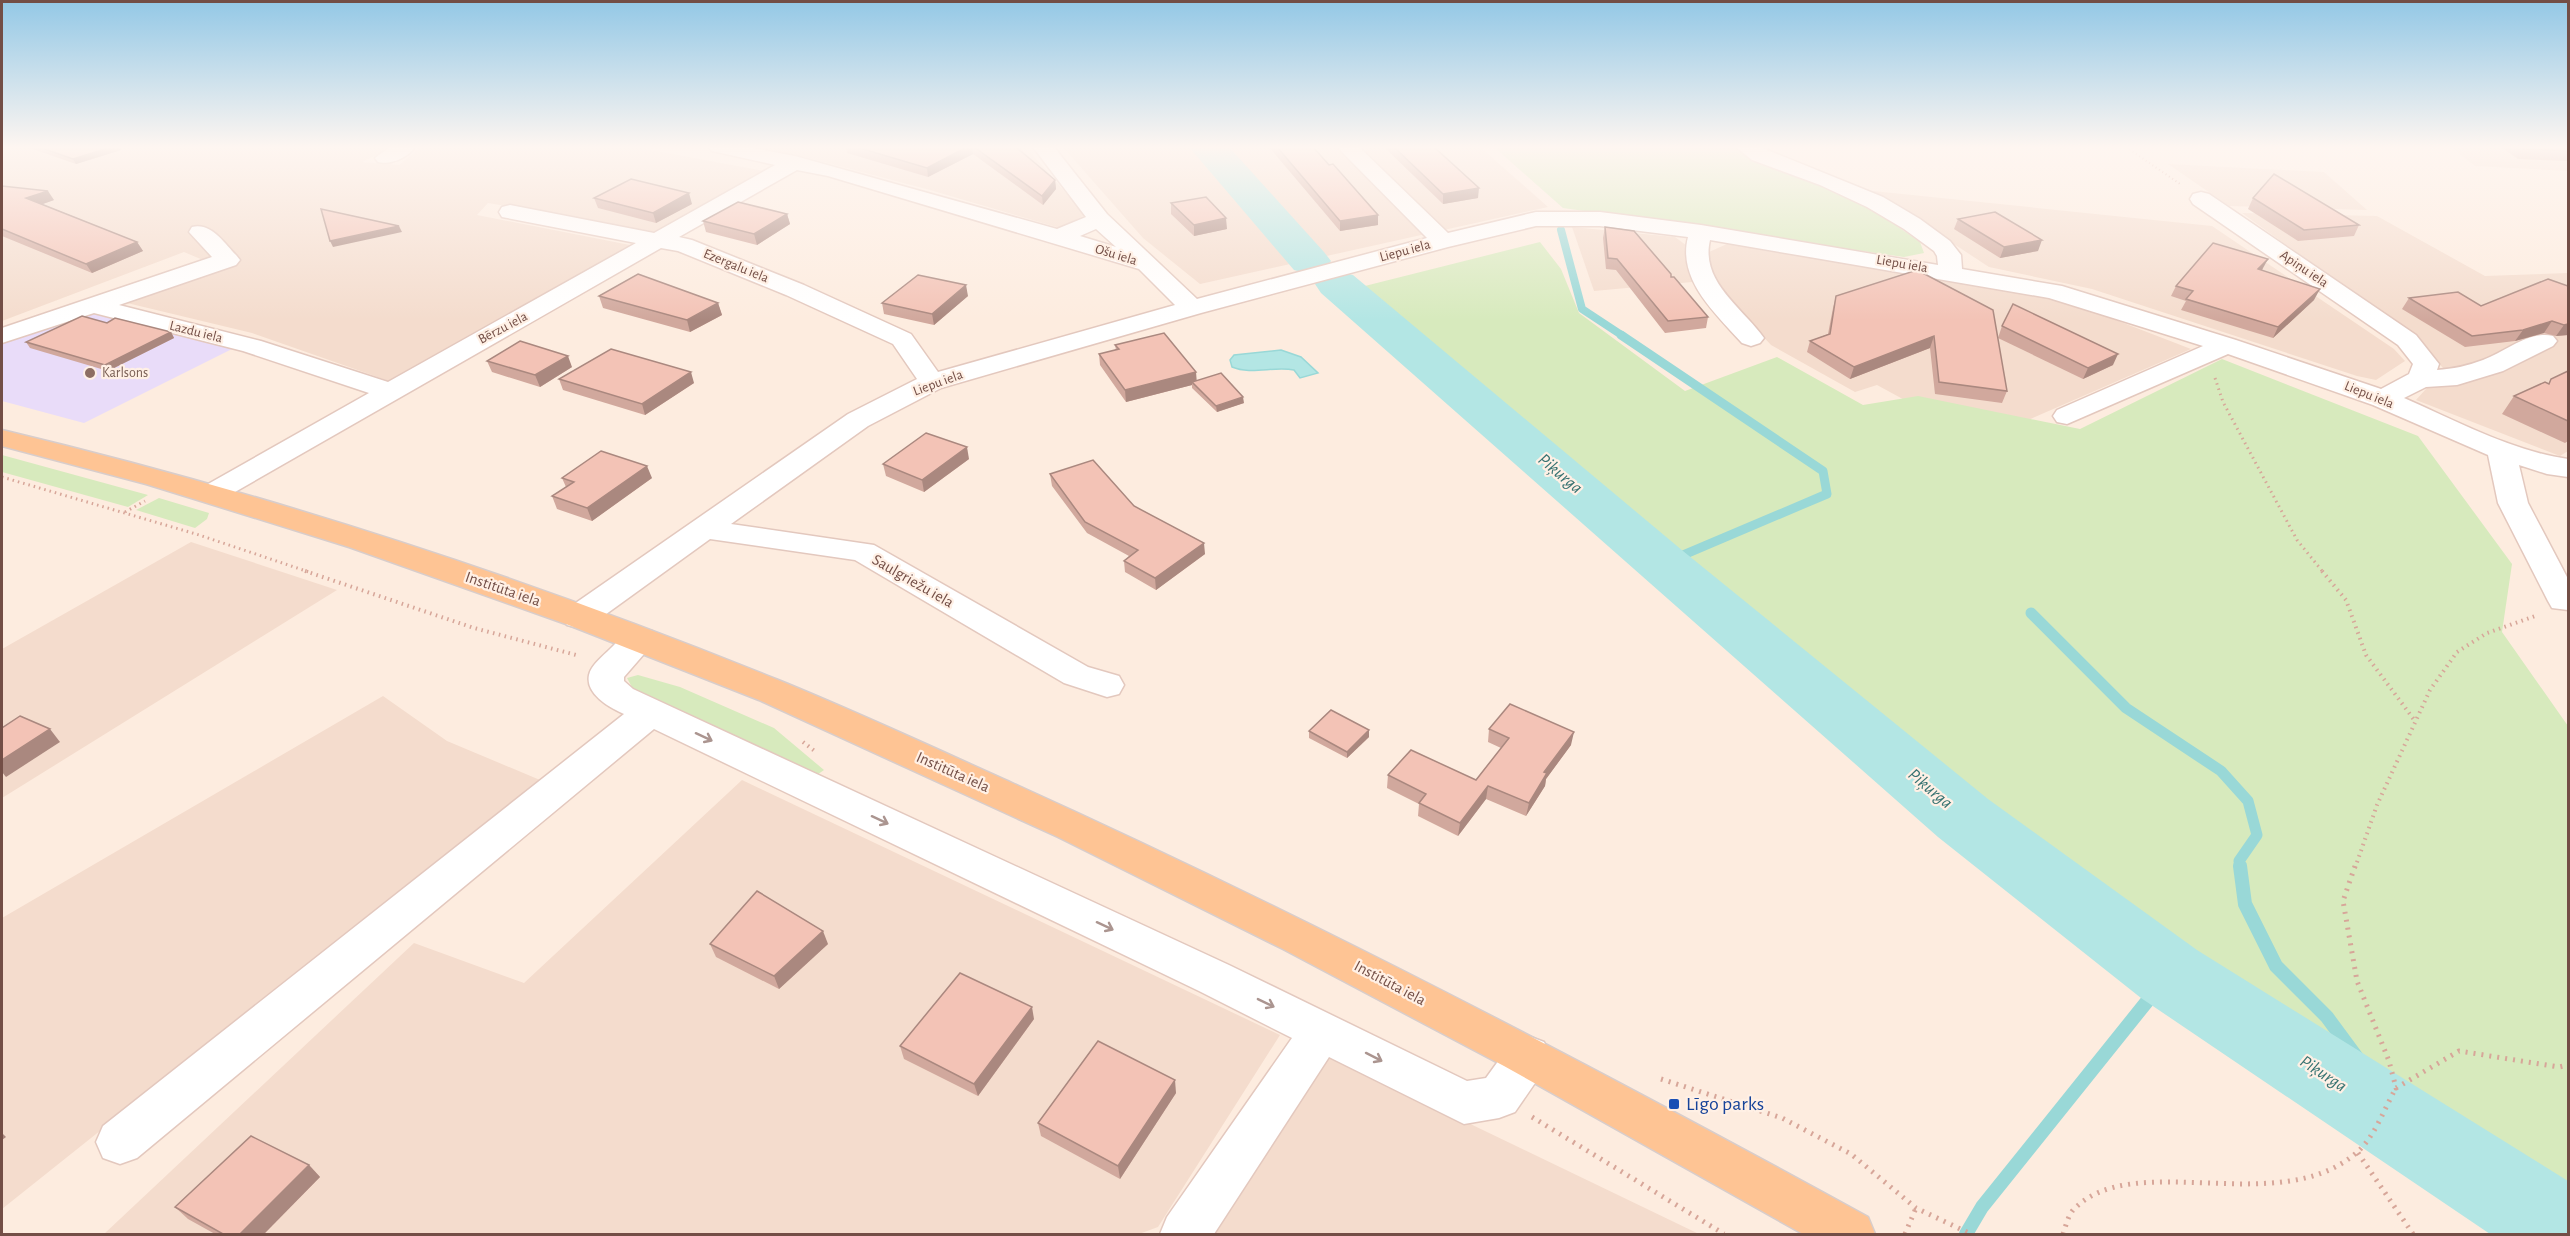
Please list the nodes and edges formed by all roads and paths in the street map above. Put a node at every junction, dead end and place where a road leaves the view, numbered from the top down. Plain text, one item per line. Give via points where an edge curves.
1 (720, 205) edge
2 (945, 205) edge
3 (1088, 205) edge
4 (1406, 205) edge
5 (1880, 205) edge
6 (2209, 205) edge
7 (510, 212) dead end
8 (1099, 219) junction
9 (200, 232) dead end
10 (1701, 232) junction
11 (1059, 237) junction
12 (659, 239) junction
13 (1443, 241) junction
14 (1147, 264) junction
15 (1951, 272) junction
16 (94, 306) junction
17 (1192, 308) junction
18 (2, 336) edge
19 (1751, 338) dead end
20 (2544, 341) edge
21 (2217, 350) junction
22 (2420, 379) junction
23 (932, 382) junction
24 (389, 391) junction
25 (2383, 399) junction
26 (2067, 416) dead end
27 (2, 438) edge
28 (2502, 450) junction
29 (2568, 468) edge
30 (211, 494) junction
31 (702, 529) junction
32 (2564, 601) joint
33 (579, 616) junction
34 (640, 639) junction
35 (1107, 685) dead end
36 (636, 705) junction
37 (2415, 721) junction
38 (1322, 1031) junction
39 (1528, 1056) junction
40 (2568, 1065) edge
41 (1661, 1079) dead end
42 (2396, 1088) junction
43 (120, 1142) dead end
44 (2358, 1153) junction
45 (1916, 1208) junction
46 (1801, 1222) edge
47 (1185, 1234) edge
48 (1850, 1234) edge
49 (1905, 1234) edge
50 (1971, 1234) edge
51 (2063, 1234) edge
52 (2414, 1234) edge

1 - 12 street, Bērzu iela
2 - 11 street, Ošu iela
3 - 8 street
4 - 13 street
5 - 15 street via 1942,246 1949,255
6 - 22 street, Apiņu iela via 2407,340 2426,364
7 - 12 street, Ezergalu iela
8 - 11 street, Ošu iela
8 - 14 street
9 - 16 street via 228,260
10 - 13 street, Liepu iela via 1564,217 1536,219
10 - 15 street, Liepu iela
10 - 19 street via 1697,251 1708,289
11 - 14 street, Ošu iela
12 - 23 street, Ezergalu iela via 684,245 795,290 902,339
12 - 24 street, Bērzu iela
13 - 17 street, Liepu iela
14 - 17 street, Ošu iela
15 - 21 street, Liepu iela via 2053,291
16 - 18 street
16 - 24 street, Lazdu iela via 252,346
17 - 23 street, Liepu iela
20 - 22 street via 2457,377
21 - 25 street, Liepu iela
21 - 26 street
21 - 37 path via 2223,402 2297,540 2346,600 2366,656
22 - 25 street
23 - 31 street, Liepu iela via 858,420
24 - 30 street, Bērzu iela
25 - 28 street, Liepu iela
27 - 30 main road, Institūta iela
28 - 29 street, Liepu iela
28 - 32 street via 2514,503
30 - 33 main road, Institūta iela
31 - 33 street, Liepu iela
31 - 35 street, Saulgriežu iela via 863,552 1076,675
32 - 37 path via 2487,633 2457,652 2430,690
33 - 34 main road, Institūta iela
34 - 36 street via 606,674 607,685
34 - 39 main road, Institūta iela via 808,707 1088,833 1350,962
36 -> 38 street
36 - 43 street
37 - 42 path via 2377,805 2343,901 2357,981
38 -> 39 street via 1464,1103 1499,1097
38 - 47 street
39 - 46 main road, Institūta iela
40 - 42 path via 2559,1067 2459,1051
41 - 45 path via 1782,1118 1851,1154
42 - 44 path
44 - 51 path via 2321,1175 2248,1185 2134,1182 2080,1201
44 - 52 path
45 - 49 path
45 - 50 path
46 - 48 main road, Institūta iela

